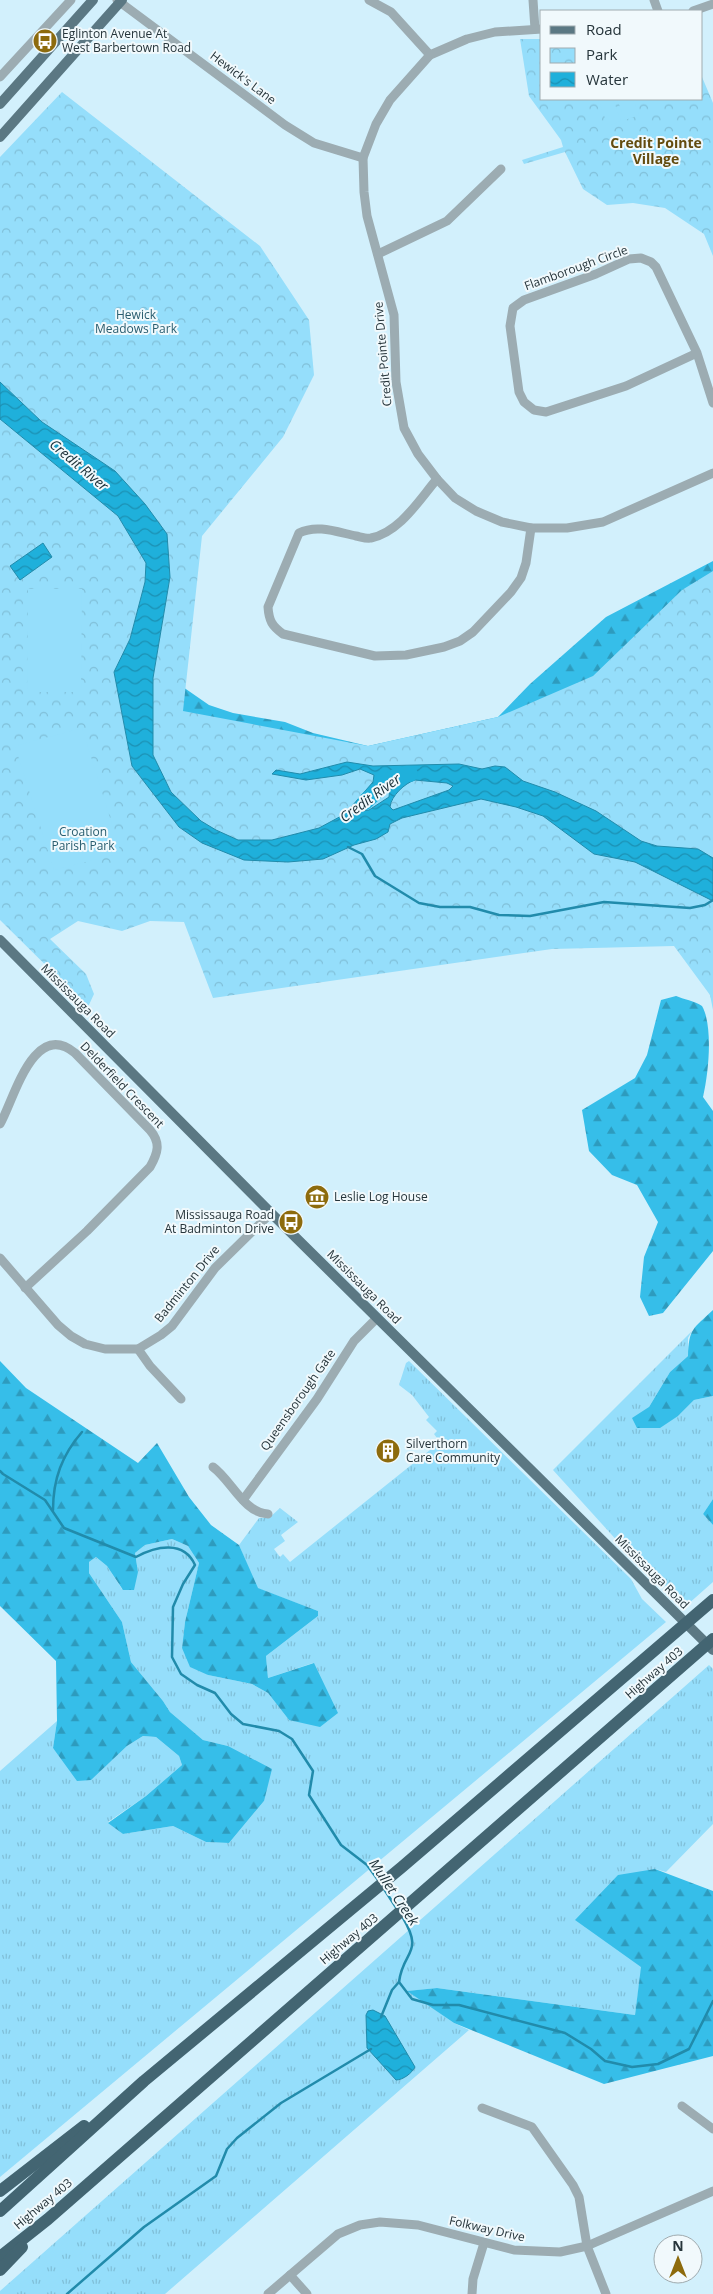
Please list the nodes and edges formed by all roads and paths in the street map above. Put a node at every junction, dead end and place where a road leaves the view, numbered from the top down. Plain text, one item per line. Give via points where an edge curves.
1 (71, 0) edge
2 (93, 0) edge
3 (369, 0) edge
4 (533, 0) edge
5 (120, 1) edge
6 (713, 4) edge
7 (696, 10) edge
8 (538, 29) edge
9 (430, 55) junction
10 (0, 77) edge
11 (0, 104) edge
12 (0, 137) edge
13 (363, 158) junction
14 (501, 169) dead end
15 (378, 254) junction
16 (697, 353) junction
17 (713, 402) edge
18 (713, 473) edge
19 (437, 479) junction
20 (531, 528) junction
21 (0, 940) edge
22 (0, 1124) edge
23 (271, 1213) junction
24 (0, 1258) edge
25 (25, 1288) junction
26 (377, 1318) junction
27 (138, 1349) junction
28 (181, 1399) dead end
29 (213, 1467) dead end
30 (243, 1500) junction
31 (268, 1514) dead end
32 (713, 1600) edge
33 (713, 1639) edge
34 (713, 1650) edge
35 (144, 2081) junction
36 (682, 2106) dead end
37 (482, 2108) dead end
38 (713, 2129) edge
39 (0, 2190) edge
40 (713, 2191) edge
41 (0, 2211) edge
42 (48, 2219) junction
43 (484, 2243) junction
44 (587, 2246) junction
45 (0, 2257) edge
46 (0, 2270) edge
47 (290, 2275) junction
48 (268, 2294) edge
49 (307, 2294) edge
50 (472, 2294) edge
51 (606, 2294) edge

1 - 10 street
2 - 11 main road
3 - 9 street via 391,12
4 - 8 street
5 - 12 main road
5 - 13 street, Hewick's Lane via 285,125 314,143
6 - 7 street
8 - 9 street, Credit Pointe Drive via 476,36
9 - 13 street, Credit Pointe Drive via 390,100 376,124
13 - 15 street, Credit Pointe Drive via 367,216
14 - 15 street via 447,221
15 - 19 street, Credit Pointe Drive via 394,316 396,382 404,428
16 - 16 street, Flamborough Circle via 656,267 641,258 629,259 524,300 513,308 510,326 518,392 534,410 546,412 626,386
16 - 17 street, Flamborough Circle
18 - 20 street, Credit Pointe Drive via 603,522 567,528
19 - 20 street, Credit Pointe Drive via 456,498 476,511 502,522
19 - 20 street via 395,527 376,536 370,538 309,528 299,533 268,607 273,627 284,634 374,656 406,655 444,647 473,632 512,592 526,563
21 - 23 main road, Mississauga Road
22 - 25 street, Delderfield Crescent via 30,1062 44,1048 58,1045 75,1053 157,1138 157,1154 150,1166
23 - 26 main road, Mississauga Road
23 - 27 street, Badminton Drive via 215,1268 172,1326
24 - 25 street
25 - 27 street via 58,1326 85,1344 105,1349
26 - 30 street, Queensborough Gate via 354,1341 317,1399
26 - 34 main road, Mississauga Road
27 - 28 street
29 - 30 street
30 - 31 street via 256,1511
32 - 35 highway, Highway 403 via 402,1867
33 - 42 highway, Highway 403
35 - 39 highway
35 - 41 highway, Highway 403
36 - 38 street
37 - 44 street via 532,2127 539,2136 579,2197
40 - 44 street, Folkway Drive
42 - 45 highway, Highway 403
42 - 46 highway
43 - 44 street, Folkway Drive via 514,2250 560,2252
43 - 47 street, Folkway Drive via 418,2225 380,2222 360,2225 338,2234
43 - 50 street
44 - 51 street
47 - 48 street, Folkway Drive
47 - 49 street

